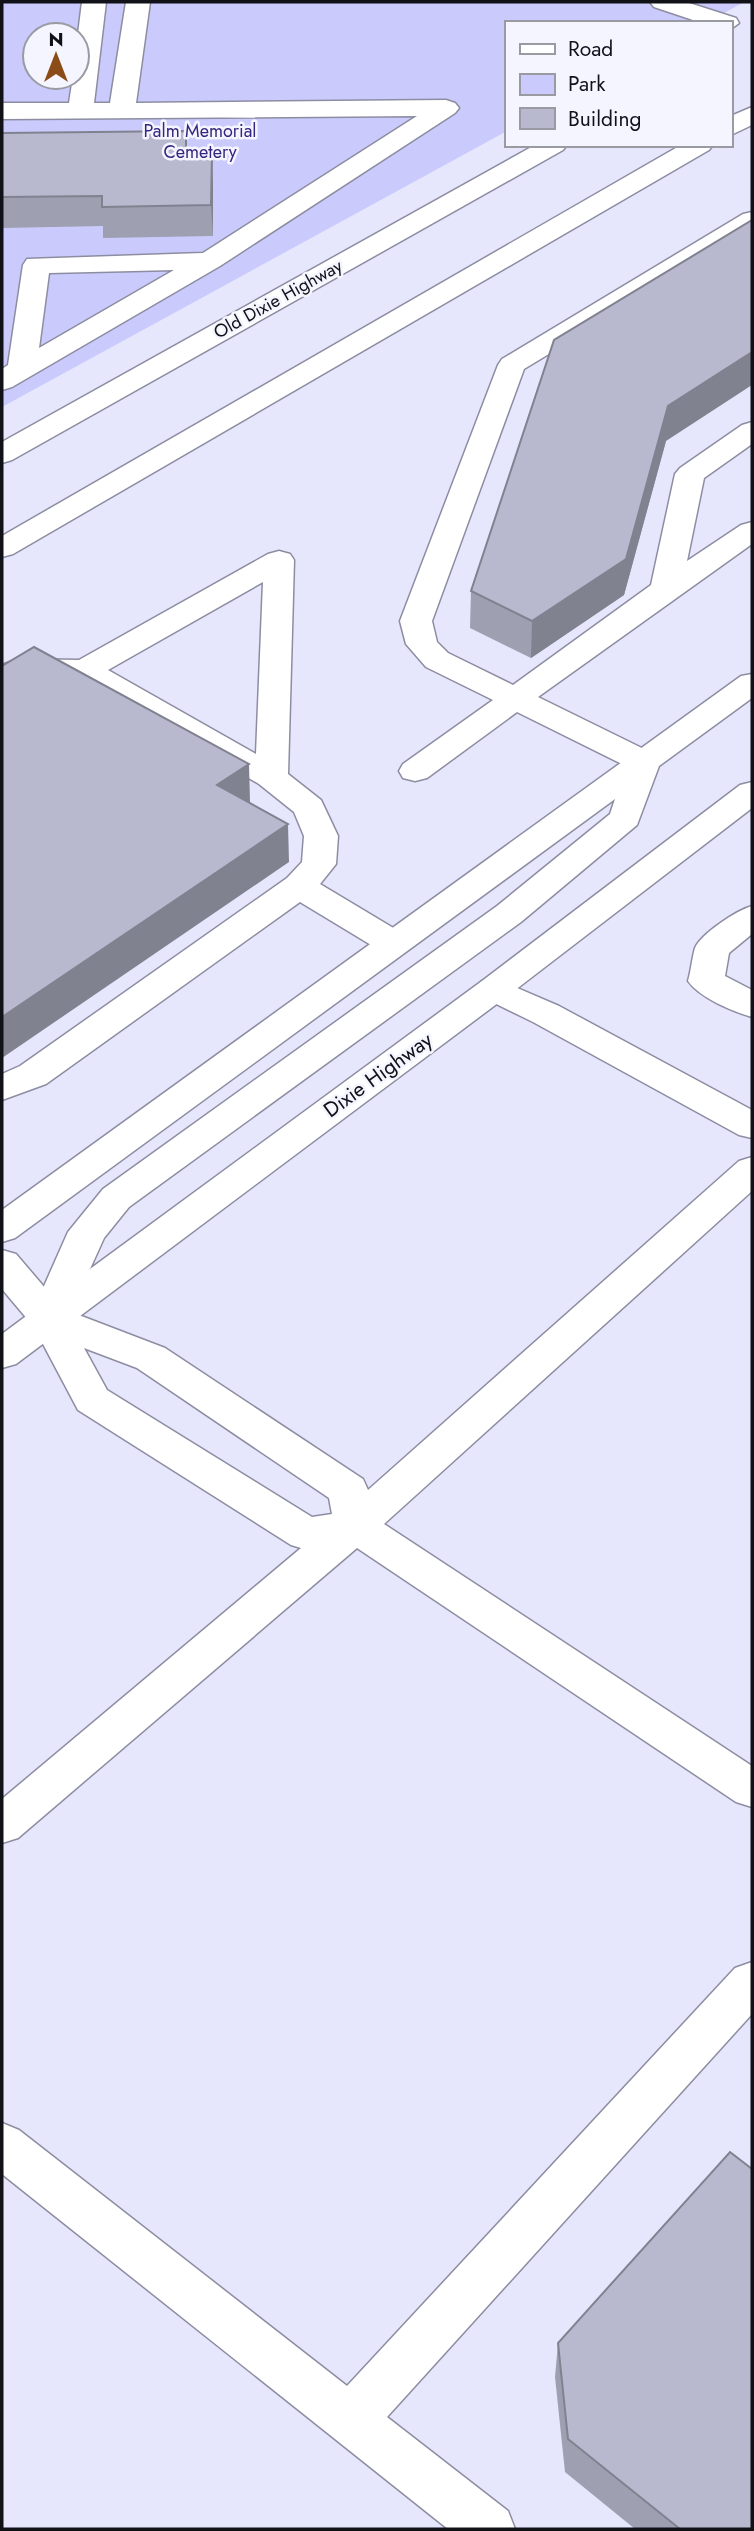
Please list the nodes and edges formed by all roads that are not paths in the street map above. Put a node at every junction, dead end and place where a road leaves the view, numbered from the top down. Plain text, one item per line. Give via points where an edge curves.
1 (94, 2) edge
2 (138, 2) edge
3 (662, 2) edge
4 (708, 21) edge
5 (82, 110) junction
6 (122, 110) junction
7 (2, 111) edge
8 (752, 115) edge
9 (733, 126) edge
10 (550, 147) edge
11 (697, 147) edge
12 (752, 219) edge
13 (210, 260) junction
14 (12, 375) edge
15 (752, 431) edge
16 (2, 454) edge
17 (752, 531) edge
18 (2, 548) edge
19 (666, 589) junction
20 (85, 670) junction
21 (2, 679) edge
22 (752, 683) edge
23 (517, 700) junction
24 (644, 762) junction
25 (415, 771) dead end
26 (271, 777) junction
27 (752, 792) edge
28 (299, 886) junction
29 (752, 917) edge
30 (393, 943) junction
31 (494, 989) junction
32 (752, 1005) edge
33 (2, 1088) edge
34 (752, 1126) edge
35 (752, 1170) edge
36 (2, 1229) edge
37 (2, 1264) edge
38 (49, 1319) junction
39 (2, 1354) edge
40 (355, 1526) junction
41 (752, 1789) edge
42 (2, 1825) edge
43 (752, 1982) edge
44 (2, 2146) edge
45 (350, 2420) junction
46 (489, 2529) edge

1 - 5 main road
2 - 6 main road
3 - 4 main road
5 - 6 main road
5 - 7 main road
6 - 13 main road via 446,108
8 - 9 main road
10 - 16 main road, Old Dixie Highway
11 - 18 main road
12 - 23 main road via 512,365 416,621 422,644 436,660
13 - 14 main road
13 - 14 main road via 37,265
15 - 19 main road via 690,474
17 - 19 main road
19 - 23 main road
20 - 21 main road via 18,669
20 - 26 main road
20 - 26 main road via 279,560
22 - 24 main road
23 - 24 main road
23 - 25 main road
24 - 30 main road
24 - 38 main road via 625,818 509,914 117,1198 87,1232
26 - 28 main road via 309,807 321,836 319,864
27 - 31 main road, Dixie Highway
28 - 30 main road
28 - 33 main road via 33,1075
29 - 32 main road via 713,948 706,981
30 - 36 main road
31 - 34 main road
31 - 38 main road, Dixie Highway
35 - 40 main road
37 - 38 main road
38 - 39 main road, Dixie Highway
38 - 40 main road via 151,1358 348,1490
38 - 40 main road via 92,1400 306,1534
40 - 41 main road
40 - 42 main road
43 - 45 main road
44 - 45 main road
45 - 46 main road

